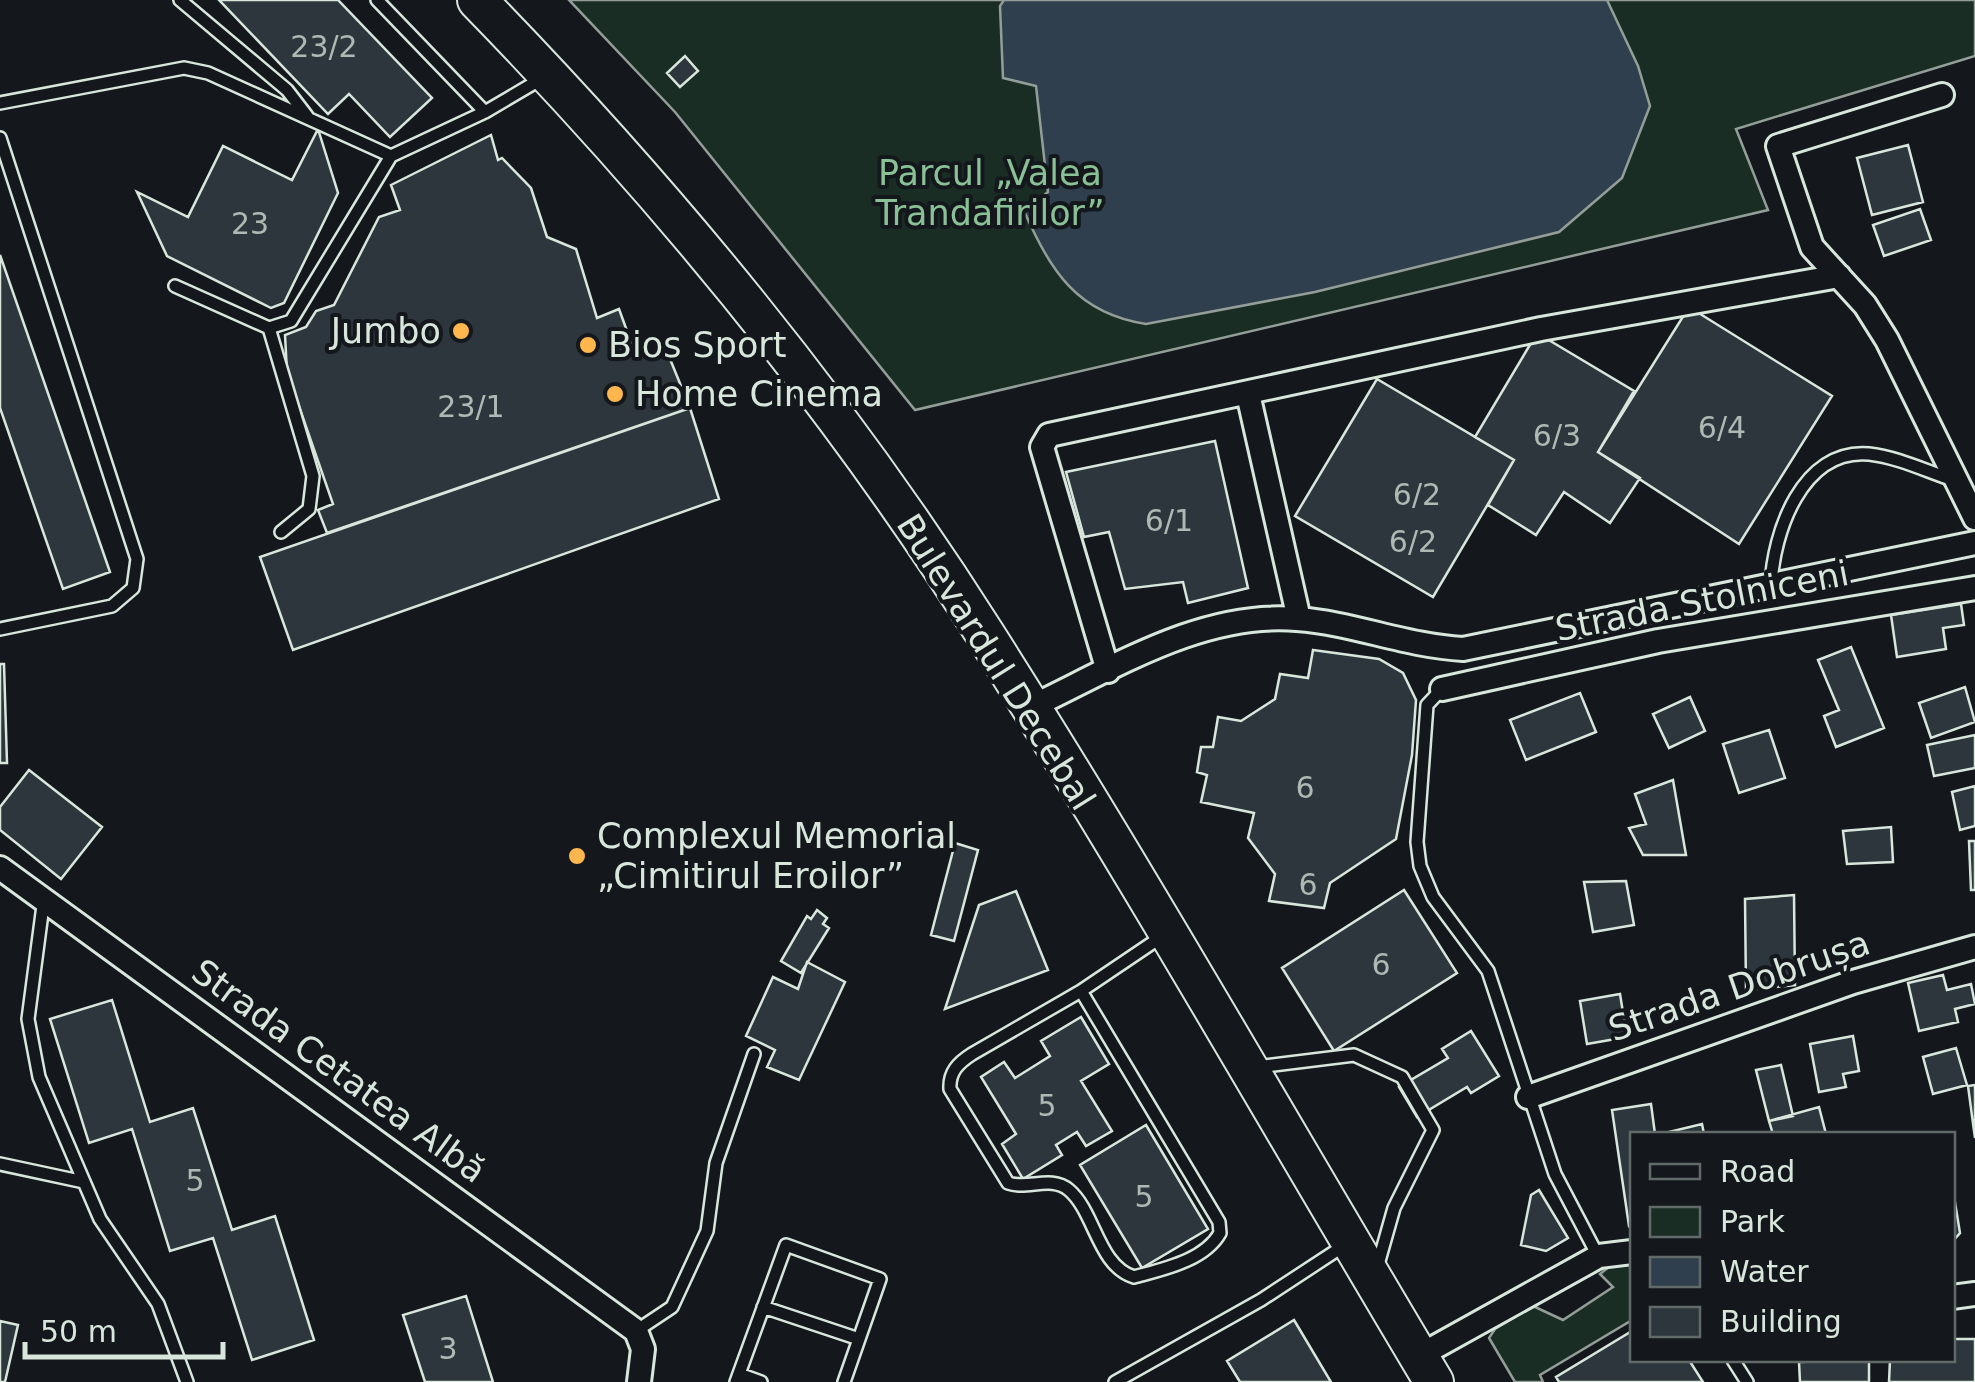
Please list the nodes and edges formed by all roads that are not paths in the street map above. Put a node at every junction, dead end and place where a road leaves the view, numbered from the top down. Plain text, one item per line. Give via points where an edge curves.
1 (180, 0) edge
2 (376, 0) edge
3 (478, 0) edge
4 (548, 72) junction
5 (1942, 94) dead end
6 (0, 104) edge
7 (485, 112) junction
8 (310, 119) junction
9 (0, 138) edge
10 (392, 156) junction
11 (1839, 276) junction
12 (174, 286) dead end
13 (269, 328) junction
14 (1248, 394) junction
15 (1957, 481) junction
16 (1975, 516) edge
17 (281, 532) dead end
18 (1975, 543) edge
19 (1771, 586) junction
20 (1975, 588) edge
21 (1299, 619) junction
22 (0, 629) edge
23 (1108, 671) junction
24 (1442, 690) joint
25 (1029, 708) junction
26 (0, 868) edge
27 (44, 898) junction
28 (1166, 934) junction
29 (1975, 947) edge
30 (1081, 991) junction
31 (754, 1054) dead end
32 (1248, 1068) junction
33 (1528, 1097) junction
34 (0, 1164) edge
35 (84, 1182) junction
36 (1350, 1242) junction
37 (1630, 1252) edge
38 (1598, 1256) junction
39 (1374, 1278) junction
40 (763, 1306) junction
41 (636, 1332) junction
42 (858, 1339) junction
43 (1426, 1369) edge
44 (738, 1378) edge
45 (187, 1382) edge
46 (640, 1382) edge
47 (761, 1382) edge
48 (844, 1382) edge
49 (1116, 1382) edge

1 - 8 lane via 287,90
2 - 7 lane
3 - 4 main road, Bulevardul Decebal
4 - 7 lane
4 - 25 main road, Bulevardul Decebal via 665,201 810,384 968,608
5 - 11 street via 1778,146 1803,229
6 - 8 lane via 184,68
7 - 10 lane
8 - 10 lane
9 - 22 lane via 136,559 133,588 112,606
10 - 13 lane via 291,321
11 - 14 street via 1541,329
11 - 15 street via 1886,340
12 - 13 lane
13 - 17 lane via 312,476 309,508
14 - 21 street
14 - 23 street via 1043,440
15 - 16 street
15 - 19 lane via 1875,455 1834,462 1793,502
18 - 19 street
19 - 21 street via 1464,649 1424,647
20 - 24 street, Strada Stolniceni via 1658,640
21 - 23 street via 1198,631
23 - 25 street
24 - 33 lane via 1427,705 1420,866 1433,897 1488,971
25 - 28 main road, Bulevardul Decebal
26 - 27 street, Strada Cetatea Albă
27 - 35 lane via 30,1043
27 - 41 street, Strada Cetatea Albă
28 - 30 lane
28 - 32 main road, Bulevardul Decebal
29 - 33 street, Strada Dobrușa via 1853,982
30 - 30 lane via 1220,1232 1178,1265 1134,1278 1116,1267 1070,1190 1047,1182 1008,1183 950,1090 959,1062
31 - 41 lane via 716,1163 707,1230 672,1306
32 - 36 main road, Bulevardul Decebal
32 - 39 lane via 1354,1055 1402,1077 1432,1130 1394,1208
33 - 38 lane via 1556,1174
34 - 35 lane
35 - 45 lane via 158,1304
36 - 39 main road, Bulevardul Decebal
36 - 49 lane
37 - 38 street
38 - 43 street
39 - 43 main road, Bulevardul Decebal
40 - 42 lane
40 - 42 lane via 786,1245 880,1279
40 - 44 lane
41 - 46 street
42 - 48 lane
44 - 47 lane

